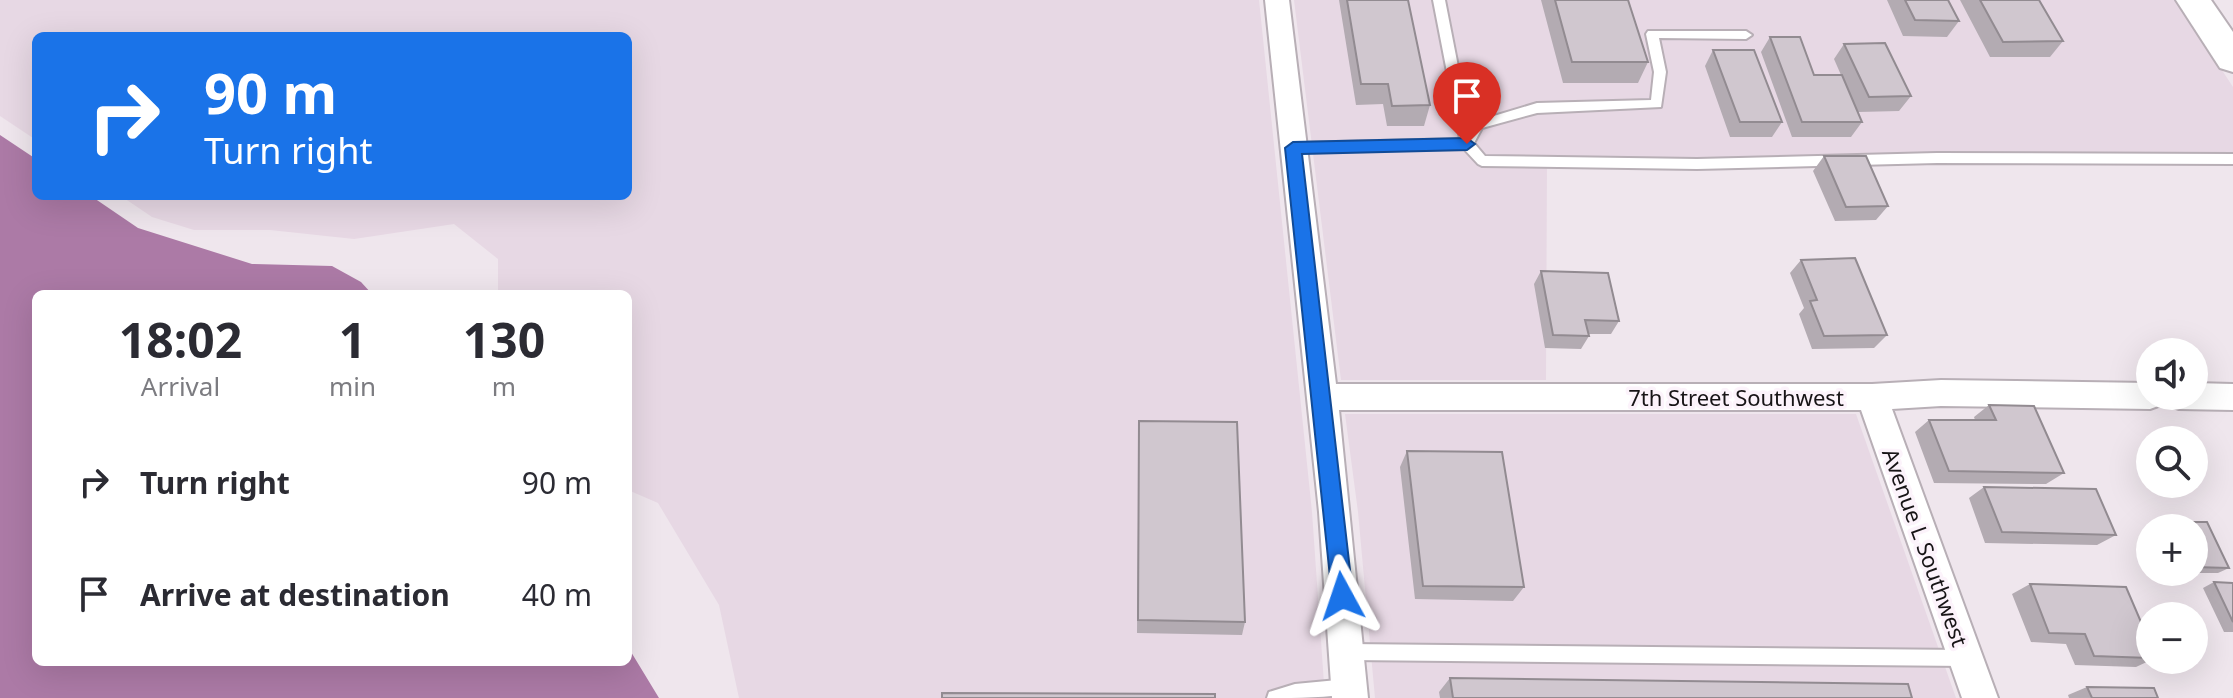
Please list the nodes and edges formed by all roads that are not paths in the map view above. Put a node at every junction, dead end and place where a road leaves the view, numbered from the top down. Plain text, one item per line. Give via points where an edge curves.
1 (1277, 0) edge
2 (1439, 0) edge
3 (2193, 0) edge
4 (1746, 35) dead end
5 (2233, 59) edge
6 (1467, 144) junction
7 (1293, 148) junction
8 (2233, 159) edge
9 (2136, 396) edge
10 (1321, 397) junction
11 (1872, 397) junction
12 (2208, 397) edge
13 (2233, 397) edge
14 (1347, 652) junction
15 (1966, 658) junction
16 (1349, 692) edge
17 (1275, 698) edge
18 (1980, 698) edge

1 - 7 street
2 - 6 lane
3 - 5 street
4 - 6 lane via 1652,34 1660,72 1657,104 1537,108 1478,125
6 - 7 lane
6 - 8 lane via 1482,161 1498,163
7 - 10 street
9 - 11 street, 7th Street Southwest
10 - 11 street, 7th Street Southwest
10 - 14 street
11 - 15 street, Avenue L Southwest
12 - 13 street
14 - 15 lane
14 - 16 street
15 - 18 street, Avenue L Southwest
16 - 17 lane via 1295,692

